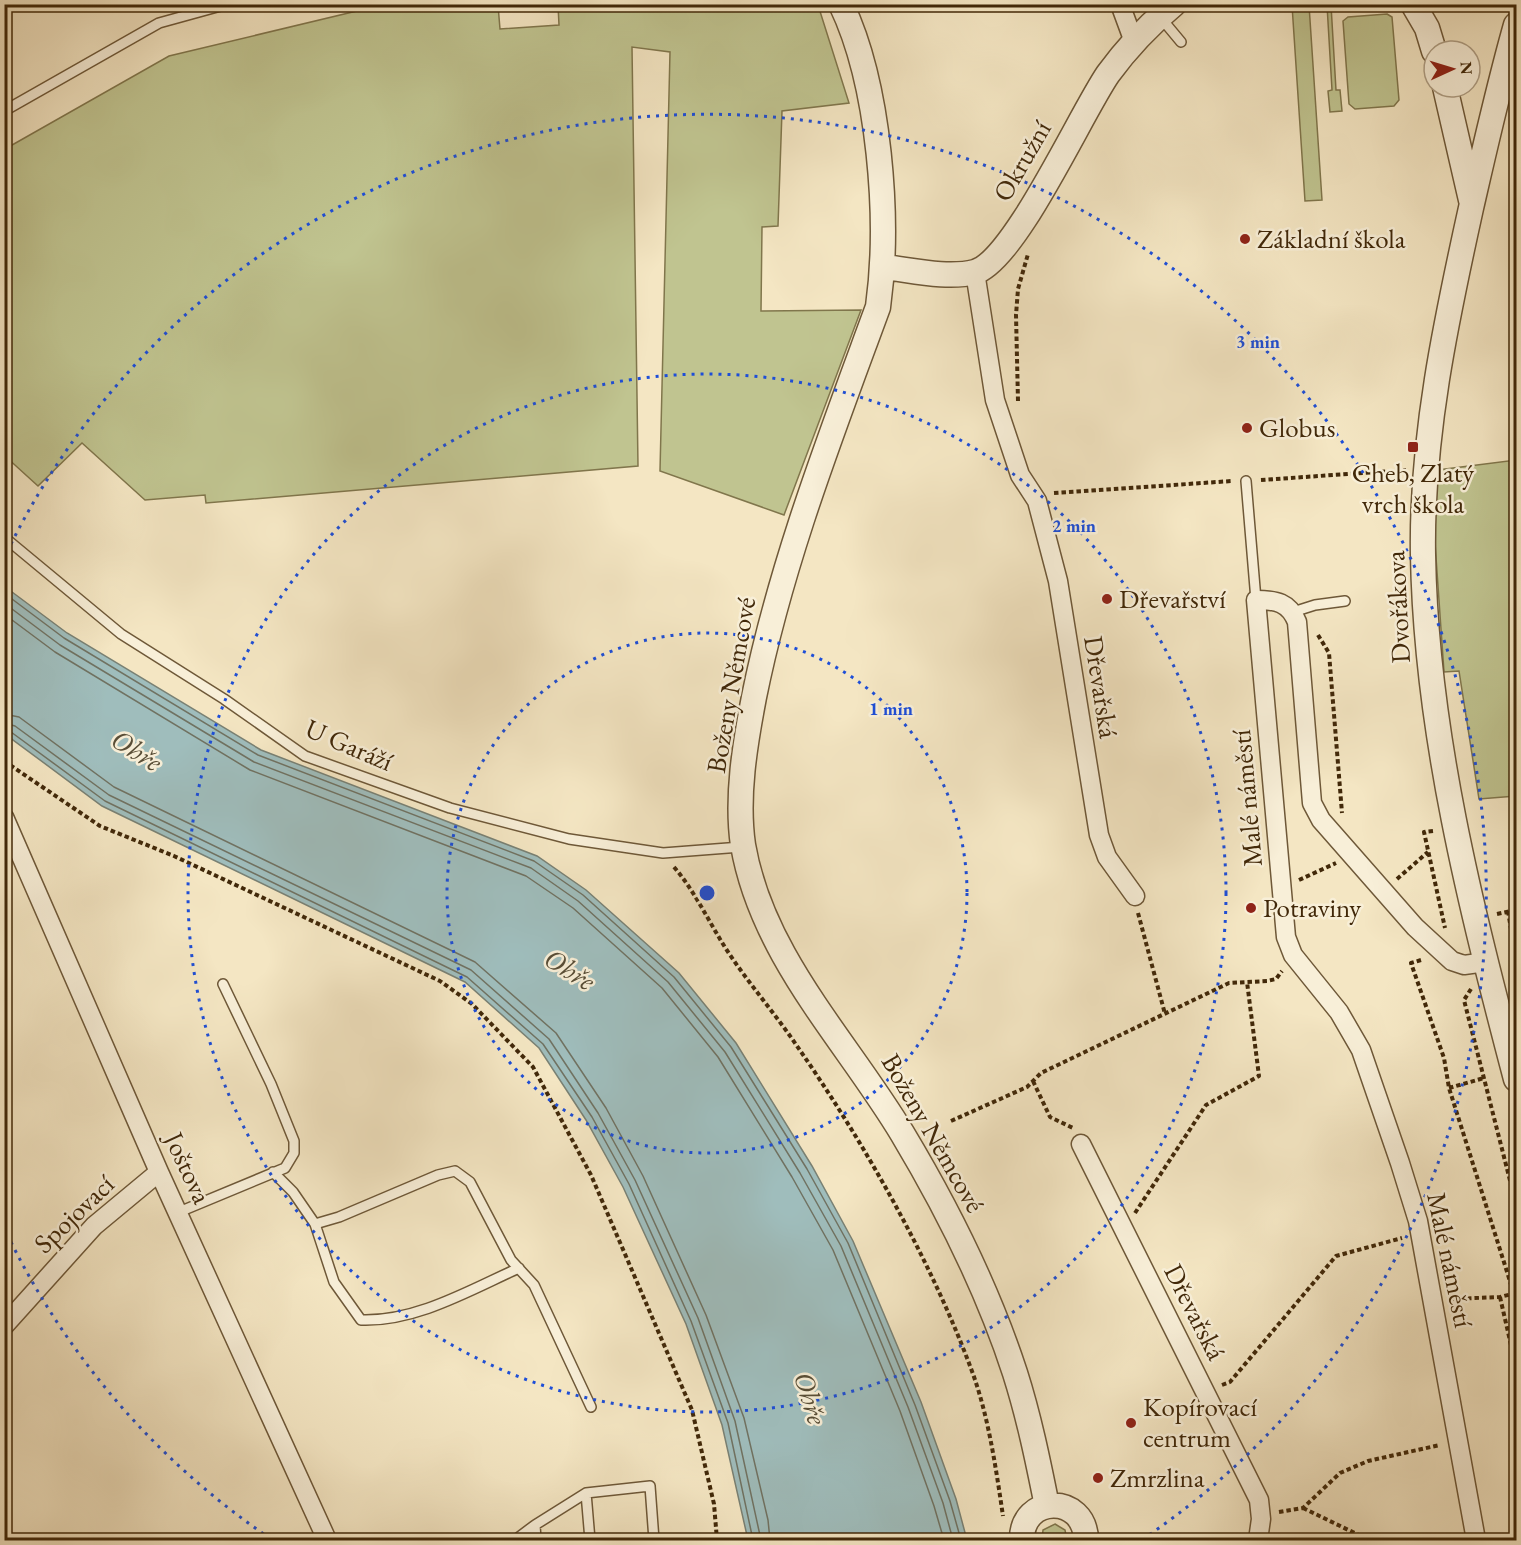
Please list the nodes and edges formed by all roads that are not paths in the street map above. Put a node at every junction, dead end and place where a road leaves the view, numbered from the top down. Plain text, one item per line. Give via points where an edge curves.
1 (228, 4) edge
2 (842, 4) edge
3 (1120, 4) edge
4 (1413, 4) edge
5 (1167, 11) edge
6 (1516, 25) edge
7 (1430, 39) edge
8 (1134, 42) junction
9 (1181, 42) dead end
10 (1448, 99) edge
11 (4, 111) edge
12 (1472, 205) junction
13 (884, 267) junction
14 (975, 272) junction
15 (1246, 481) road end
16 (4, 537) edge
17 (1256, 600) junction
18 (1345, 602) dead end
19 (1295, 617) junction
20 (4, 817) edge
21 (744, 847) junction
22 (1135, 896) road end
23 (1475, 963) junction
24 (223, 984) dead end
25 (1516, 1079) edge
26 (1081, 1144) road end
27 (159, 1172) junction
28 (273, 1172) junction
29 (179, 1212) junction
30 (315, 1224) junction
31 (519, 1268) junction
32 (4, 1326) edge
33 (591, 1407) dead end
34 (586, 1493) junction
35 (1047, 1506) junction
36 (535, 1525) junction
37 (1013, 1533) edge
38 (327, 1540) edge
39 (515, 1540) edge
40 (536, 1540) edge
41 (590, 1540) edge
42 (654, 1540) edge
43 (1088, 1540) edge
44 (1258, 1540) edge
45 (1476, 1540) edge

1 - 11 lane via 159,23
2 - 13 street, Boženy Němcové via 859,52 873,120 882,190
3 - 8 street
4 - 7 street
5 - 8 street, Okružní
5 - 9 lane
6 - 12 street, Dvořákova
8 - 14 street, Okružní via 1086,109 1022,223 993,261
10 - 12 street
12 - 23 street, Dvořákova via 1439,366 1423,553 1434,699
13 - 14 street
13 - 21 street, Boženy Němcové via 878,307 780,585 749,725 741,813
14 - 22 street, Dřevařská via 995,400 1014,459 1033,496 1058,581 1099,835 1107,857
15 - 17 lane
16 - 21 lane, U Garáží via 121,634 305,756 450,808 569,840 663,854
17 - 19 street via 1276,600
17 - 45 street, Malé náměstí via 1286,937 1293,955 1339,1012 1361,1050 1400,1163 1420,1233
18 - 19 lane via 1315,604
19 - 23 street via 1312,803 1321,820 1437,948 1452,961
20 - 27 street, Joštova
21 - 35 street, Boženy Němcové via 764,916 784,959 901,1130 960,1239 1015,1372
23 - 25 street, Dvořákova
24 - 28 lane via 294,1141 289,1164
26 - 44 street, Dřevařská via 1259,1500
27 - 29 street, Joštova
27 - 32 street, Spojovací via 94,1226
28 - 29 lane
28 - 30 lane
29 - 38 street, Joštova
30 - 31 lane via 455,1171 470,1182
30 - 31 lane via 334,1282 361,1320 380,1321 438,1304
31 - 33 lane via 534,1285
34 - 36 lane
34 - 41 lane
34 - 42 lane via 650,1486
35 - 37 street via 1036,1510
35 - 43 street via 1073,1511 1082,1520
36 - 39 lane
36 - 40 lane

